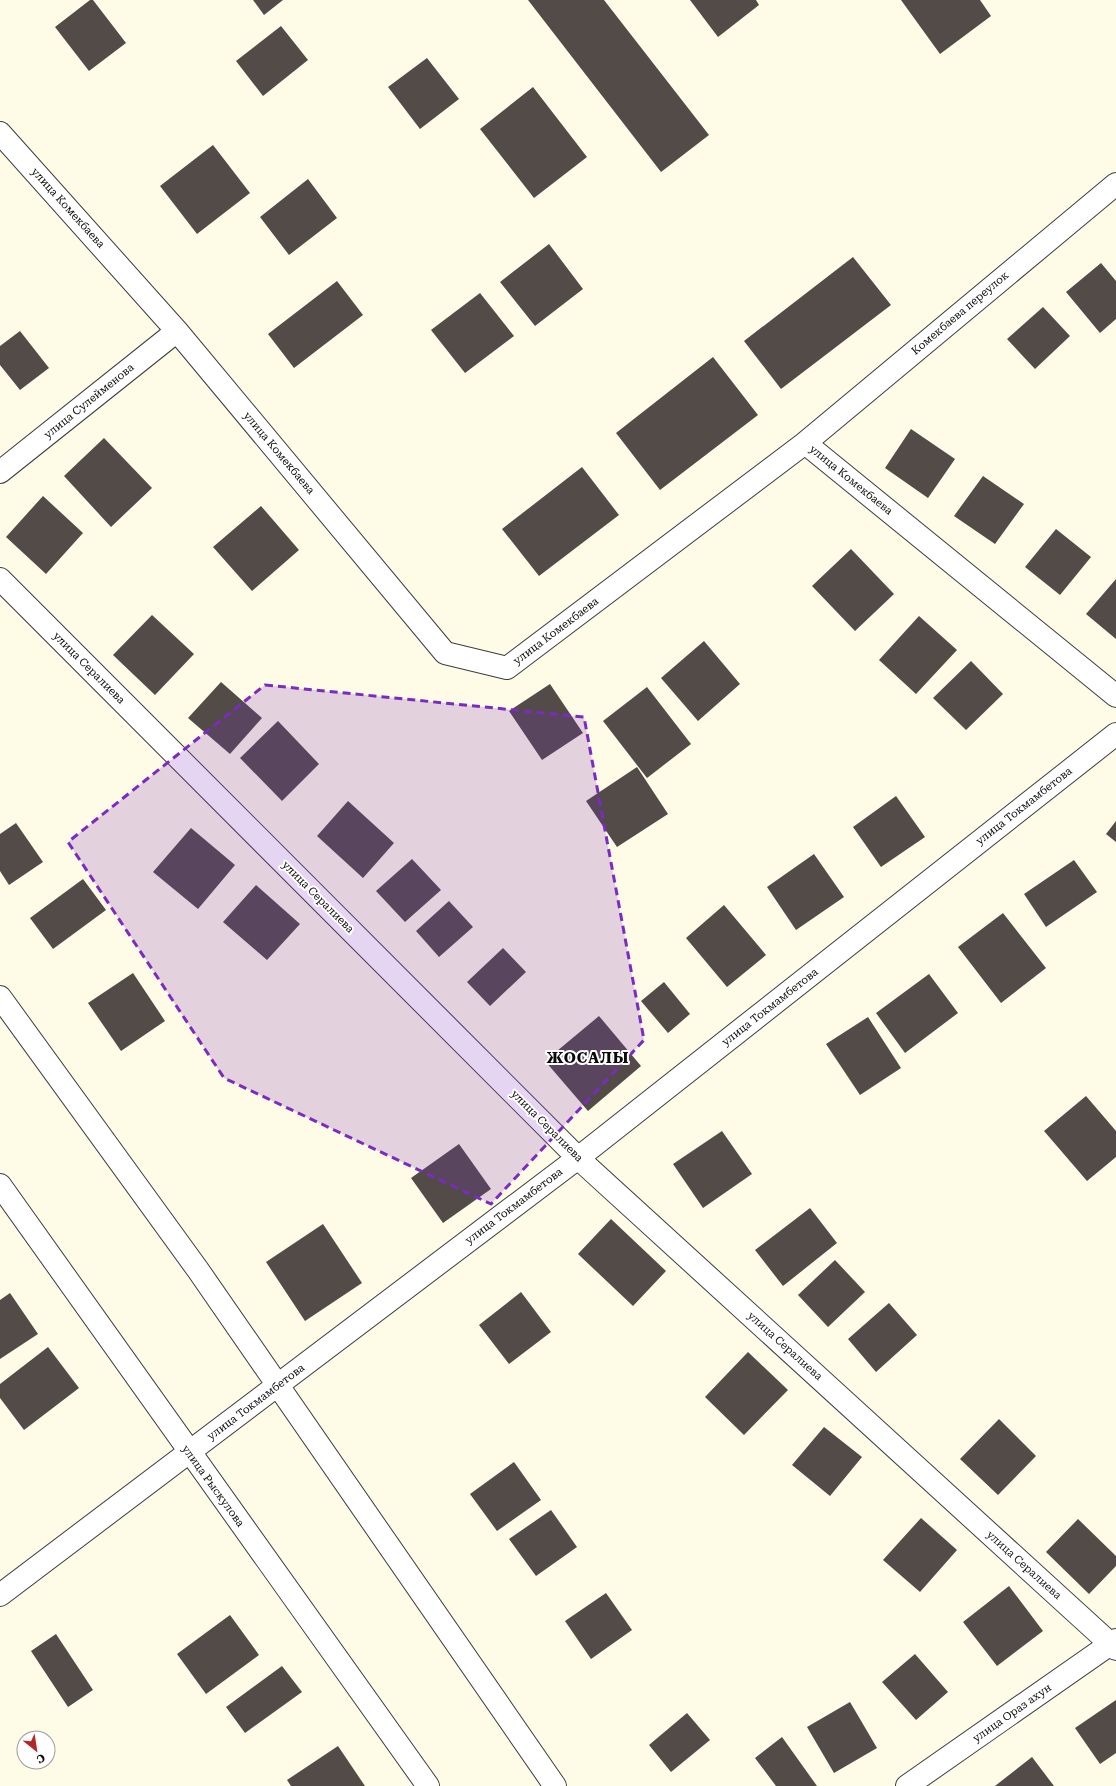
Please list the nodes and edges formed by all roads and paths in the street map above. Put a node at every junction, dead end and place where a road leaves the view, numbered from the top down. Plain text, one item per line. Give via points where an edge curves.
1 (0, 133) edge
2 (1116, 184) edge
3 (177, 331) junction
4 (805, 442) junction
5 (0, 472) edge
6 (0, 579) edge
7 (1116, 696) edge
8 (1116, 734) edge
9 (0, 997) edge
10 (578, 1158) junction
11 (0, 1185) edge
12 (278, 1385) junction
13 (189, 1452) junction
14 (0, 1596) edge
15 (1114, 1644) edge
16 (428, 1786) edge
17 (555, 1786) edge
18 (907, 1786) edge

1 - 3 street, улица Комекбаева
2 - 4 street, Комекбаева переулок
3 - 4 street, улица Комекбаева via 445,653 507,668
3 - 5 street, улица Сулейменова
4 - 7 street, улица Комекбаева
6 - 10 street, улица Сералиева
8 - 10 street, улица Токмамбетова
9 - 12 street
10 - 12 street, улица Токмамбетова
10 - 15 street, улица Сералиева
11 - 13 street, улица Рыскулова
12 - 13 street, улица Токмамбетова
12 - 17 street
13 - 14 street, улица Токмамбетова
13 - 16 street, улица Рыскулова
15 - 18 street, улица Ораз ахун

